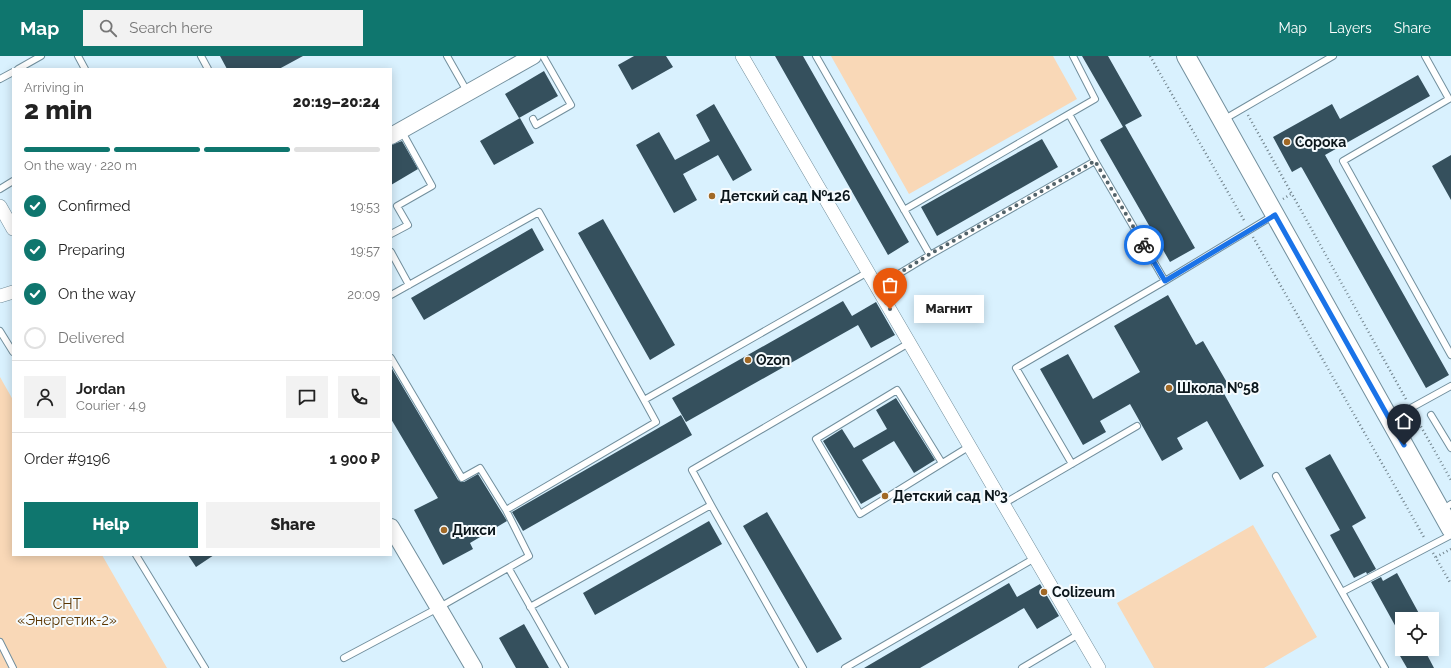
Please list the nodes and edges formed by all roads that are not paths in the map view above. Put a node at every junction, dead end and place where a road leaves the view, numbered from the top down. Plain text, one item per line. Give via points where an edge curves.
1 (41, 56) edge
2 (78, 56) edge
3 (201, 56) edge
4 (447, 56) edge
5 (533, 56) edge
6 (543, 56) edge
7 (742, 56) edge
8 (816, 56) edge
9 (1073, 56) edge
10 (1186, 56) edge
11 (1333, 56) edge
12 (1425, 56) edge
13 (20, 68) edge
14 (84, 68) edge
15 (207, 68) edge
16 (12, 73) edge
17 (0, 80) edge
18 (468, 93) junction
19 (1450, 101) edge
20 (1069, 114) junction
21 (1222, 120) junction
22 (539, 131) dead end
23 (396, 133) edge
24 (1095, 161) junction
25 (12, 182) edge
26 (0, 189) edge
27 (0, 206) edge
28 (904, 210) junction
29 (1275, 215) junction
30 (12, 226) edge
31 (392, 233) edge
32 (392, 254) edge
33 (930, 254) junction
34 (868, 272) junction
35 (1165, 281) junction
36 (409, 285) junction
37 (877, 287) junction
38 (12, 292) edge
39 (392, 294) edge
40 (0, 296) edge
41 (0, 331) edge
42 (909, 343) junction
43 (12, 350) edge
44 (1451, 355) edge
45 (392, 360) edge
46 (1451, 386) edge
47 (644, 400) junction
48 (1431, 415) dead end
49 (1390, 420) junction
50 (1137, 426) dead end
51 (970, 446) junction
52 (1451, 448) edge
53 (942, 463) junction
54 (1072, 464) junction
55 (1276, 476) dead end
56 (1003, 504) junction
57 (711, 505) junction
58 (1446, 507) edge
59 (506, 510) junction
60 (392, 529) edge
61 (1451, 529) edge
62 (1451, 535) edge
63 (137, 556) edge
64 (1035, 558) junction
65 (509, 569) junction
66 (1342, 592) junction
67 (530, 607) junction
68 (438, 608) junction
69 (1080, 634) junction
70 (0, 642) edge
71 (344, 658) dead end
72 (13, 668) edge
73 (205, 668) edge
74 (474, 668) edge
75 (565, 668) edge
76 (803, 668) edge
77 (845, 668) edge
78 (1022, 668) edge
79 (1099, 668) edge
80 (1385, 668) edge

1 - 13 lane
2 - 14 lane
3 - 15 lane
4 - 18 lane
5 - 18 street
6 - 22 lane via 571,104 534,122
7 - 34 street
8 - 28 lane
9 - 20 lane via 1095,99
10 - 21 main road
11 - 21 lane
12 - 19 lane
16 - 17 lane
18 - 23 street
19 - 44 lane via 1343,161
20 - 24 lane
20 - 28 lane
21 - 29 main road
23 - 31 lane via 432,186 397,206 408,225
24 - 33 lane
24 - 35 lane
25 - 26 lane
27 - 30 street
28 - 33 lane
29 - 35 lane
29 - 49 main road
32 - 36 lane
33 - 37 lane
34 - 37 street
34 - 47 lane
35 - 54 lane via 1016,368
36 - 39 lane
36 - 47 lane via 539,212
37 - 42 street
38 - 40 street
41 - 43 lane
42 - 51 street
42 - 57 lane via 692,470
45 - 59 lane via 462,478 480,468
46 - 49 lane
47 - 59 lane via 656,422
48 - 52 lane
49 - 58 main road
50 - 54 lane
51 - 53 lane
51 - 56 street
53 - 53 lane via 860,514 816,439 898,390
54 - 56 lane
55 - 66 lane
56 - 64 street
57 - 67 lane
57 - 76 lane
58 - 61 main road
59 - 65 lane via 529,556
60 - 68 street
62 - 66 lane
63 - 73 lane
64 - 69 street
64 - 77 lane
65 - 67 lane
65 - 68 lane
66 - 80 lane
67 - 75 lane
68 - 71 lane
68 - 74 street
69 - 78 lane
69 - 79 street
70 - 72 lane

